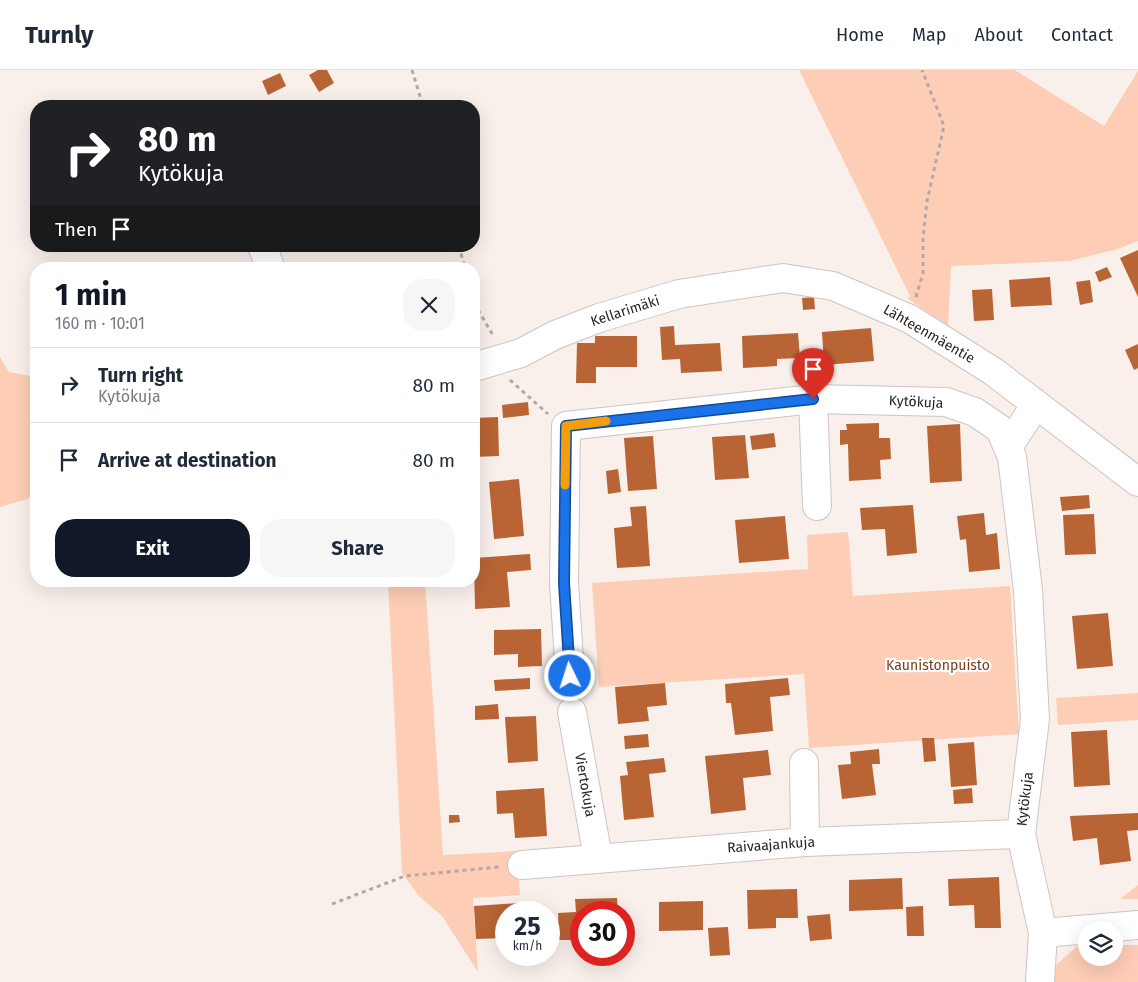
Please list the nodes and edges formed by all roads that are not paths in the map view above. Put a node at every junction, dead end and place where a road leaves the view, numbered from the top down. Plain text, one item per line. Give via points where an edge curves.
1 (783, 278) joint
2 (482, 365) edge
3 (813, 399) junction
4 (1036, 404) junction
5 (1008, 447) junction
6 (1138, 482) edge
7 (816, 506) dead end
8 (570, 676) dead end
9 (572, 712) dead end
10 (804, 763) dead end
11 (1021, 834) junction
12 (805, 842) junction
13 (598, 858) junction
14 (522, 865) road end
15 (1138, 925) edge
16 (1043, 933) junction
17 (1040, 982) edge

1 - 2 street, Kellarimäki via 679,294 573,328 521,353
1 - 4 street, Lähteenmäentie via 833,286 910,320 994,372
3 - 5 street, Kytökuja via 946,402 975,412 1000,429
3 - 7 street
3 - 8 street, Kytökuja via 566,426 564,583
4 - 5 street
4 - 6 street, Lähteenmäentie
5 - 11 street, Kytökuja via 1012,457 1028,590 1035,719
9 - 13 street, Viertokuja
10 - 12 street
11 - 12 street, Raivaajankuja
11 - 16 street, Kytökuja
12 - 13 street, Raivaajankuja
13 - 14 street, Raivaajankuja
15 - 16 street
16 - 17 street, Kytökuja

